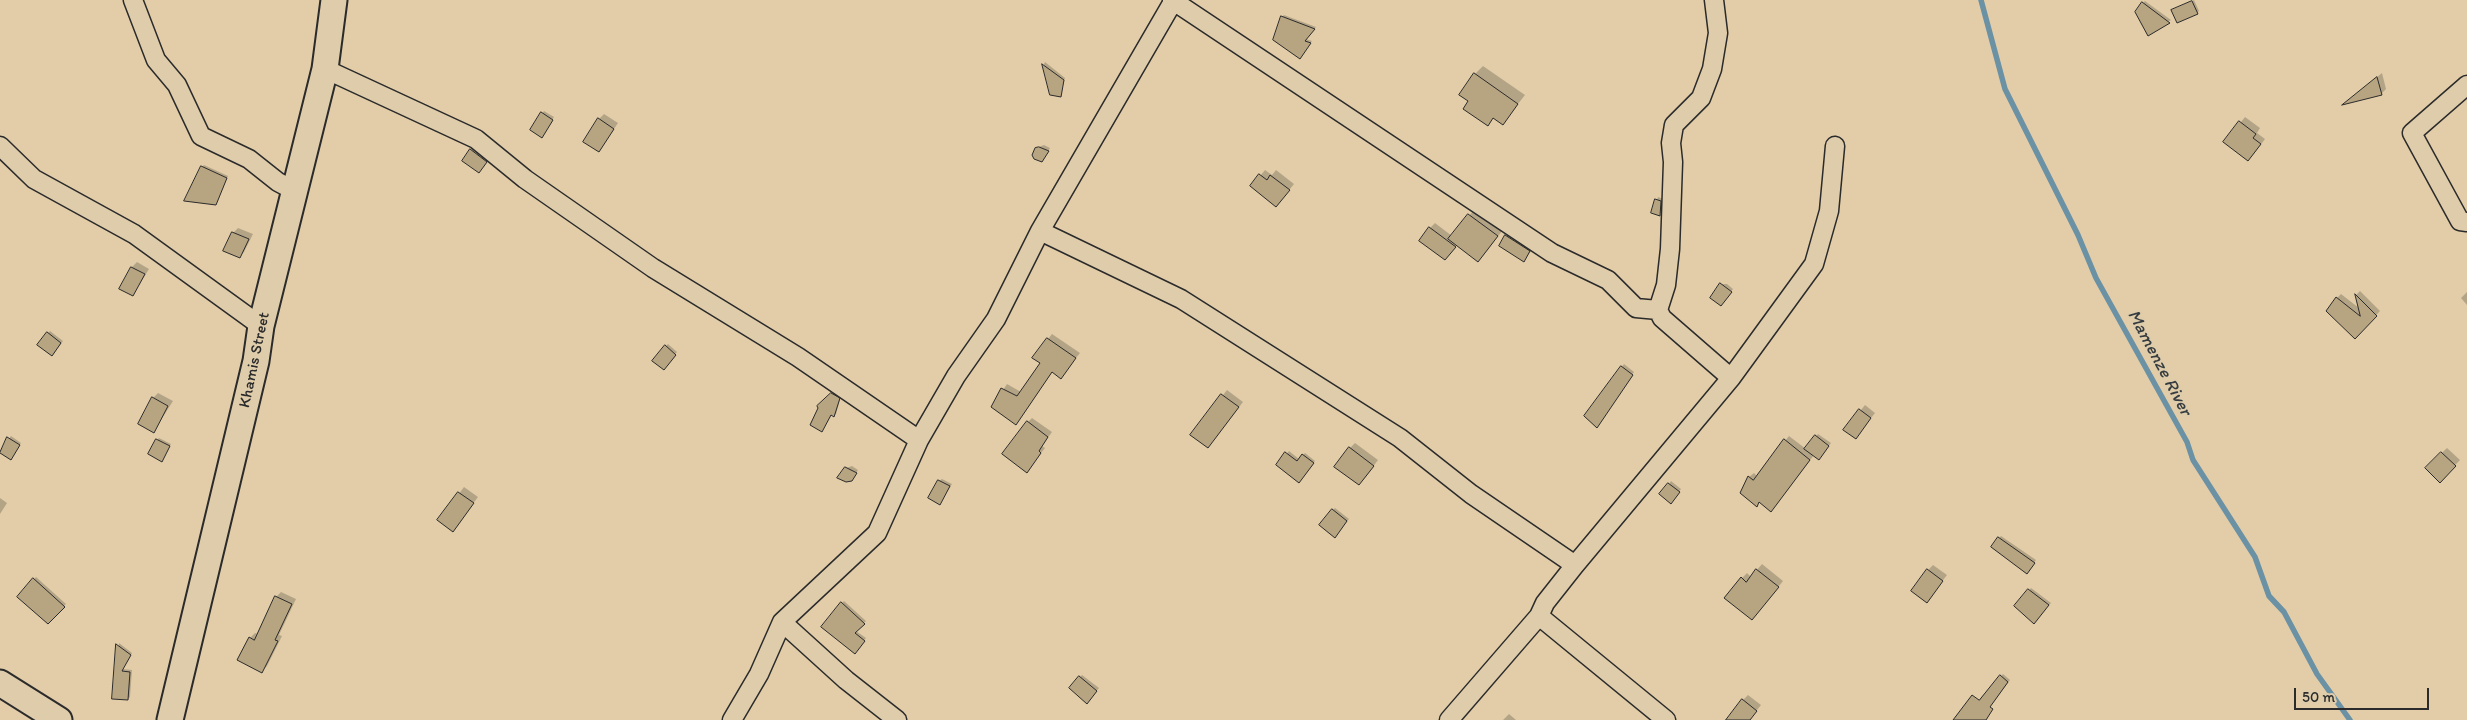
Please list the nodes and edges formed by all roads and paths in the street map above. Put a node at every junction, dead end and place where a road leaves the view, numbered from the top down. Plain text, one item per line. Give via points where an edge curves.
1 (133, 0) edge
2 (334, 0) edge
3 (1173, 0) edge
4 (1714, 0) edge
5 (325, 69) junction
6 (2467, 85) edge
7 (0, 146) edge
8 (1835, 146) dead end
9 (295, 191) junction
10 (2467, 222) edge
11 (1040, 231) junction
12 (1658, 310) junction
13 (261, 326) junction
14 (1731, 378) junction
15 (919, 440) junction
16 (1575, 565) junction
17 (1539, 616) junction
18 (782, 622) junction
19 (0, 682) edge
20 (59, 720) edge
21 (170, 720) edge
22 (732, 720) edge
23 (897, 720) edge
24 (1449, 720) edge
25 (1666, 720) edge

1 - 9 street via 156,60 177,85 201,136 249,159
2 - 5 street, Khamis Street
3 - 11 street
3 - 12 street via 1552,253 1608,280 1636,308
4 - 12 street via 1718,33 1712,69 1701,98 1674,125 1670,249 1666,285
5 - 9 street, Khamis Street
5 - 15 street via 476,138 526,179 653,268 798,357
6 - 10 street via 2412,133 2460,221
7 - 13 street via 34,179 134,234
8 - 14 street via 1829,211 1814,264
9 - 13 street, Khamis Street
11 - 15 street via 996,319 956,376
11 - 16 street via 1180,299 1400,438 1471,494
12 - 14 street via 1662,318
13 - 21 street, Khamis Street via 252,380
14 - 16 street
15 - 18 street via 877,533
16 - 17 street via 1545,603
17 - 24 street
17 - 25 street
18 - 22 street via 759,674
18 - 23 street via 846,680
19 - 20 street

